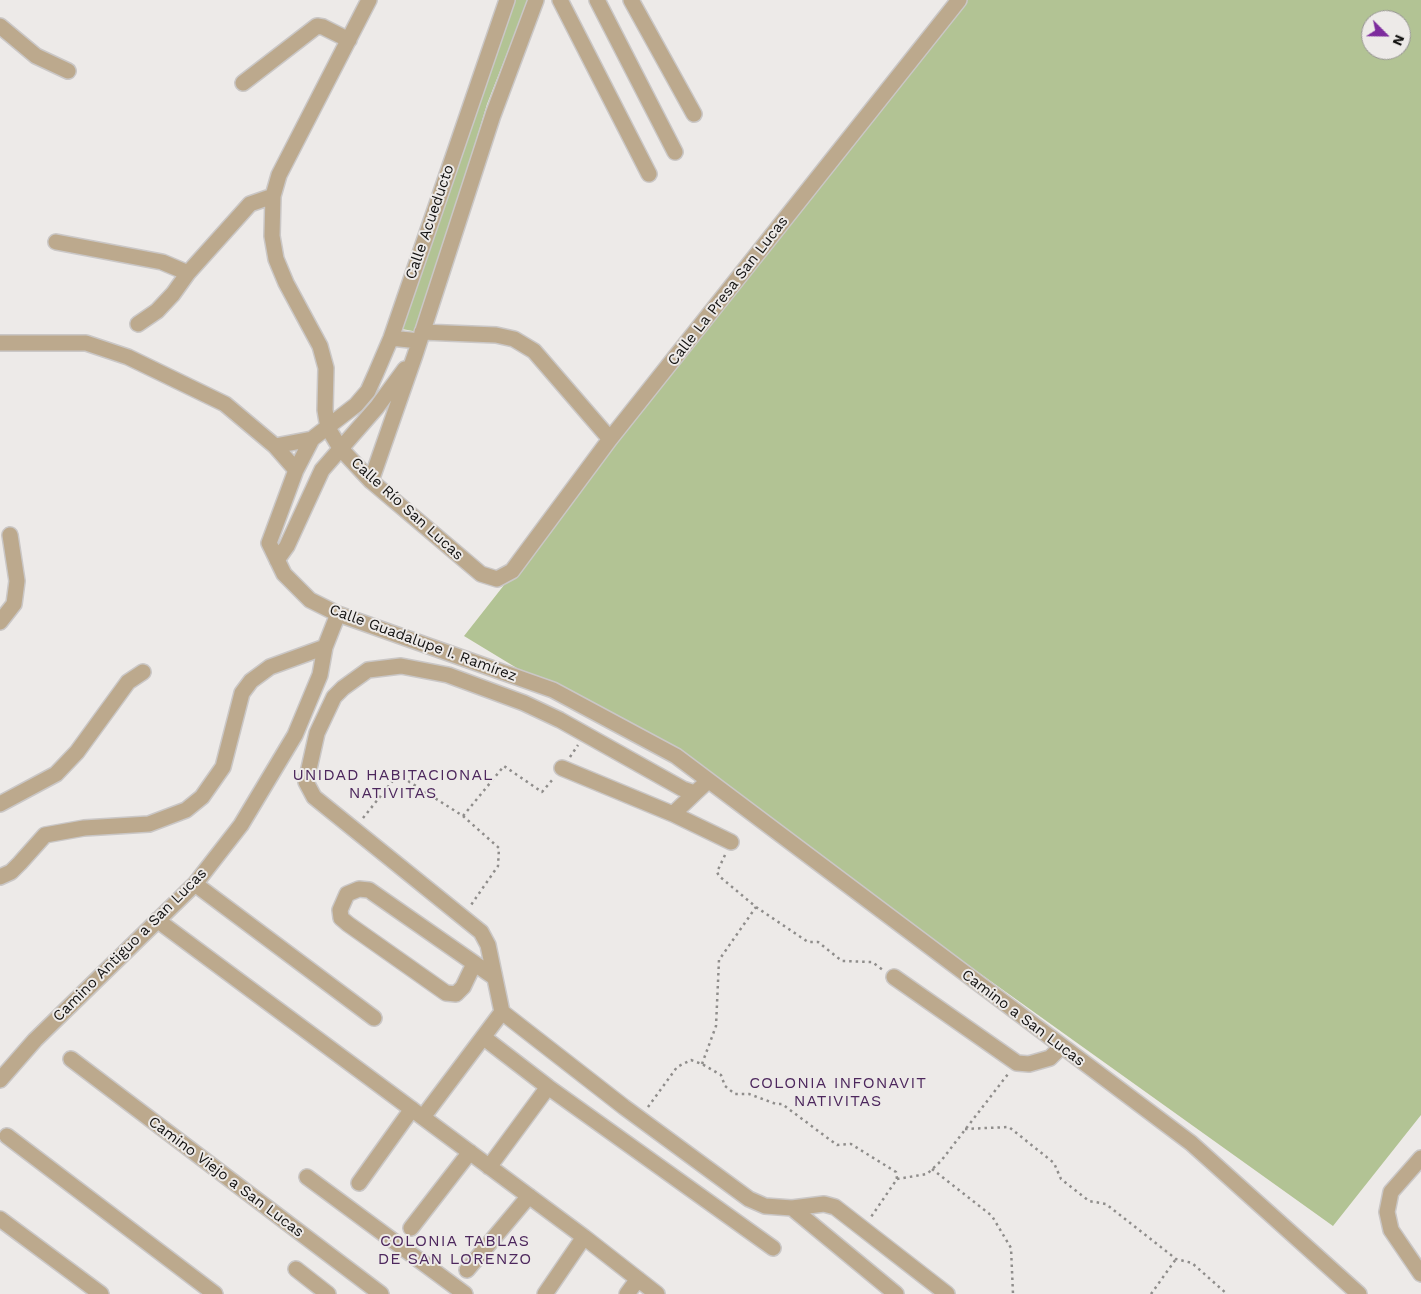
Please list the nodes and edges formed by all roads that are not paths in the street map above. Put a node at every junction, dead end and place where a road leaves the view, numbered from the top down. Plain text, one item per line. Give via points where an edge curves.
1 (369, 0) edge
2 (507, 0) edge
3 (536, 0) edge
4 (560, 0) edge
5 (597, 0) edge
6 (632, 0) edge
7 (959, 0) edge
8 (0, 26) edge
9 (349, 40) junction
10 (68, 71) dead end
11 (243, 83) dead end
12 (694, 114) dead end
13 (676, 152) dead end
14 (649, 174) dead end
15 (274, 196) junction
16 (56, 242) dead end
17 (188, 273) junction
18 (138, 324) dead end
19 (391, 338) junction
20 (419, 343) junction
21 (0, 344) edge
22 (328, 428) junction
23 (312, 439) junction
24 (610, 439) junction
25 (275, 446) junction
26 (340, 448) junction
27 (296, 470) junction
28 (371, 480) junction
29 (287, 494) junction
30 (305, 504) junction
31 (10, 535) dead end
32 (277, 560) junction
33 (497, 580) joint
34 (338, 614) junction
35 (0, 622) edge
36 (325, 647) junction
37 (142, 672) dead end
38 (676, 756) joint
39 (562, 768) road end
40 (708, 781) junction
41 (694, 793) junction
42 (0, 804) edge
43 (673, 814) junction
44 (731, 842) road end
45 (0, 877) edge
46 (195, 884) junction
47 (157, 920) junction
48 (474, 964) junction
49 (494, 977) junction
50 (894, 977) road end
51 (502, 1012) junction
52 (374, 1018) dead end
53 (482, 1037) junction
54 (1061, 1047) junction
55 (71, 1059) dead end
56 (0, 1080) edge
57 (548, 1087) junction
58 (417, 1113) junction
59 (6, 1136) dead end
60 (470, 1152) junction
61 (1421, 1158) edge
62 (489, 1167) junction
63 (307, 1177) dead end
64 (359, 1183) dead end
65 (529, 1196) junction
66 (792, 1208) junction
67 (0, 1219) edge
68 (411, 1228) dead end
69 (584, 1237) junction
70 (773, 1248) dead end
71 (296, 1269) dead end
72 (467, 1270) dead end
73 (1421, 1274) edge
74 (638, 1280) junction
75 (101, 1294) edge
76 (214, 1294) edge
77 (328, 1294) edge
78 (381, 1294) edge
79 (464, 1294) edge
80 (545, 1294) edge
81 (627, 1294) edge
82 (657, 1294) edge
83 (896, 1294) edge
84 (947, 1294) edge
85 (1358, 1294) edge

1 - 9 street
2 - 19 street, Calle Acueducto
3 - 20 street, Calle Acueducto via 496,106
4 - 14 street
5 - 13 street
6 - 12 street
7 - 24 street, Calle La Presa San Lucas
8 - 10 street via 36,56
9 - 11 street via 317,26
9 - 15 street via 279,175
15 - 17 street via 250,204
15 - 22 street via 272,236 276,259 320,346 326,368
16 - 17 street via 162,262
17 - 18 street via 156,311
19 - 20 street
19 - 22 street, Calle Acueducto via 368,390 356,405
20 - 24 street via 496,335 514,339 534,351
20 - 26 street, Calle Acueducto via 377,407
20 - 28 street, Calle Acueducto
21 - 25 street via 86,343 128,357 225,404
22 - 23 street, Calle Guadalupe I. Ramírez
22 - 26 street, Calle Río San Lucas
23 - 25 street
23 - 27 street, Calle Guadalupe I. Ramírez
24 - 33 street, Calle La Presa San Lucas via 512,571
25 - 27 street
26 - 28 street, Calle Río San Lucas
26 - 30 street, Calle Acueducto via 322,470
27 - 29 street, Calle Guadalupe I. Ramírez
28 - 33 street, Calle Río San Lucas via 481,574
29 - 30 street
29 - 32 street, Calle Guadalupe I. Ramírez via 269,543
30 - 32 street, Calle Acueducto via 287,546
31 - 35 street via 17,582 14,604
32 - 34 street, Calle Guadalupe I. Ramírez via 284,574 310,600
34 - 36 street, Camino Antiguo a San Lucas
34 - 38 street, Calle Guadalupe I. Ramírez via 553,690
36 - 45 street via 270,668 251,681 242,692 223,767 202,797 186,810 149,824 84,828 45,835 12,872
36 - 46 street, Camino Antiguo a San Lucas via 320,675 295,735 241,825
37 - 42 street via 128,682 77,752 56,774
38 - 40 street, Camino a San Lucas
39 - 43 street
40 - 41 street
40 - 54 street, Camino a San Lucas
41 - 43 street
41 - 49 street via 524,703 448,675 401,666 383,667 359,675 334,697 318,733 308,769 306,782 311,793 481,932 488,945
43 - 44 street
46 - 47 street, Camino Antiguo a San Lucas
46 - 52 street
47 - 56 street, Camino Antiguo a San Lucas via 35,1040
47 - 58 street
48 - 48 street via 463,987 456,994 446,993 348,924 341,918 340,910 348,894 358,888 369,890
48 - 49 street
49 - 51 street
50 - 54 street via 1017,1063 1029,1064 1050,1058
51 - 53 street
51 - 66 street via 749,1199 765,1206
53 - 57 street
53 - 58 street
54 - 85 street, Camino a San Lucas via 1191,1143
55 - 78 street, Camino Viejo a San Lucas
57 - 62 street
57 - 70 street
58 - 60 street
58 - 64 street
59 - 76 street
60 - 62 street
60 - 68 street
61 - 73 street via 1391,1192 1387,1212 1391,1230
62 - 65 street
63 - 79 street
65 - 69 street
65 - 72 street
66 - 83 street
66 - 84 street via 824,1204 835,1207
67 - 75 street
69 - 74 street
69 - 80 street
71 - 77 street
74 - 81 street
74 - 82 street

